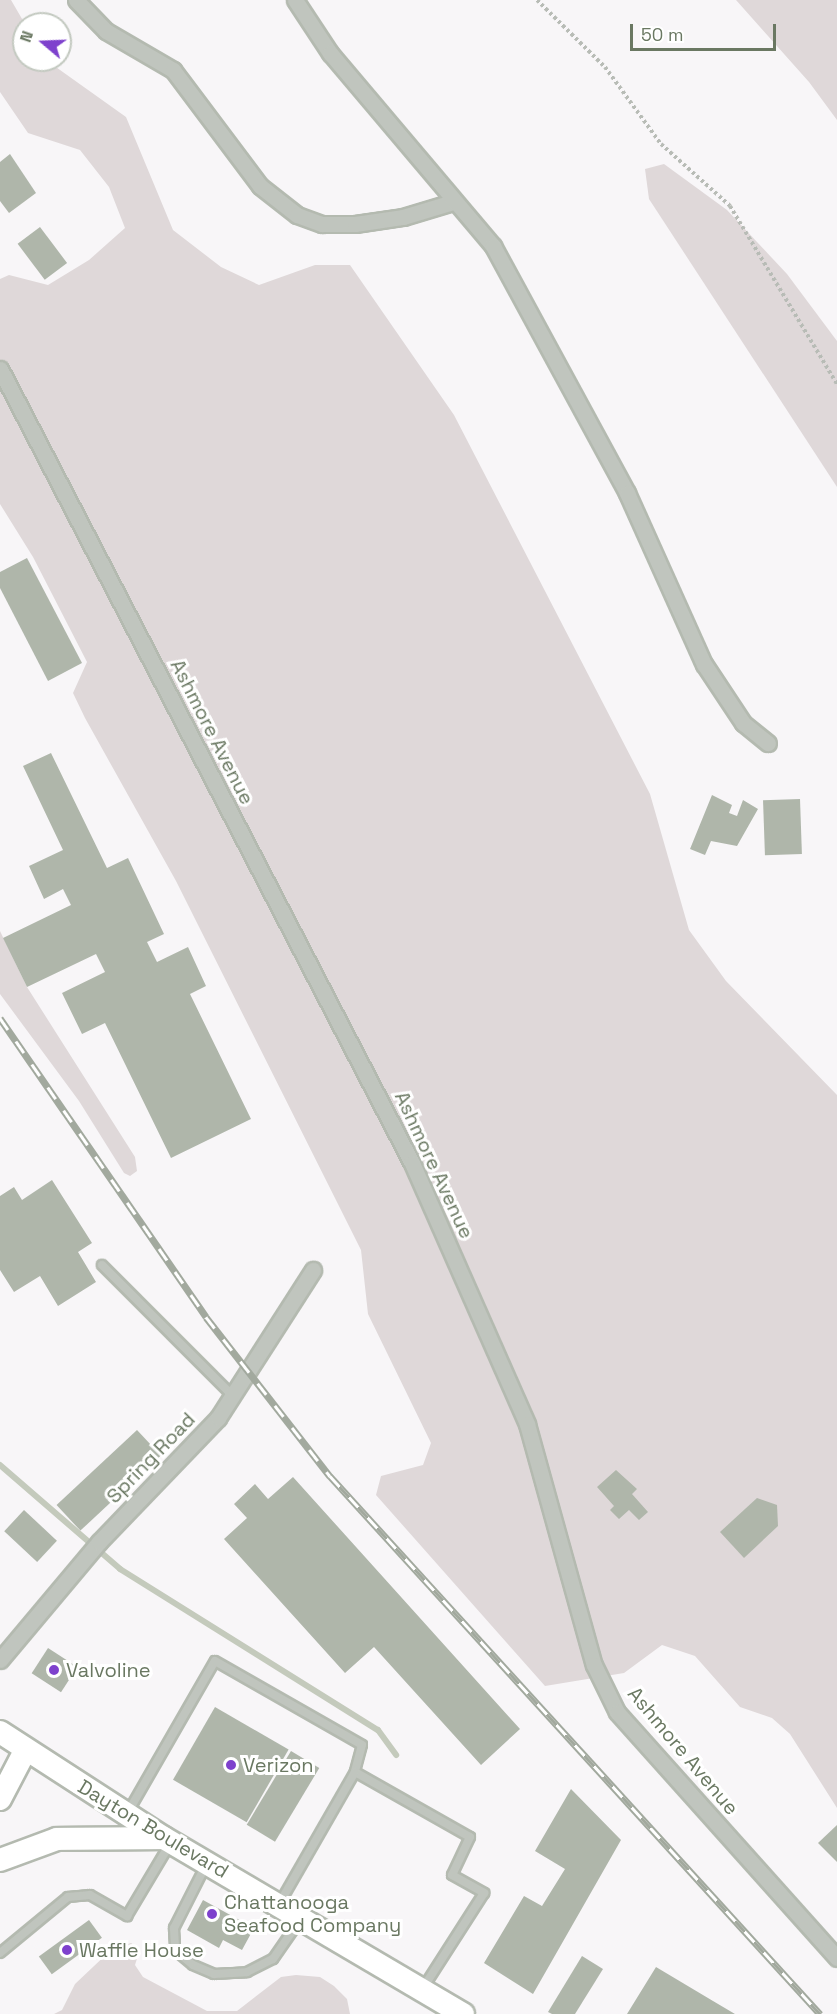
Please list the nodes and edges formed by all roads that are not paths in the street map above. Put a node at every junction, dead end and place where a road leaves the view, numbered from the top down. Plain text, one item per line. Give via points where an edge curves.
1 (76, 0) edge
2 (295, 0) edge
3 (453, 202) junction
4 (0, 369) edge
5 (768, 743) dead end
6 (102, 1265) dead end
7 (314, 1270) dead end
8 (230, 1393) junction
9 (0, 1660) edge
10 (0, 1732) edge
11 (25, 1751) junction
12 (355, 1772) junction
13 (0, 1798) edge
14 (127, 1813) junction
15 (167, 1840) junction
16 (0, 1860) edge
17 (207, 1863) junction
18 (278, 1905) junction
19 (300, 1918) junction
20 (0, 1953) edge
21 (837, 1958) edge
22 (422, 1990) junction
23 (463, 2014) edge

1 - 3 street via 106,31 173,70 260,186 297,215 322,224 356,224 403,217
2 - 3 street via 330,53
3 - 5 street via 493,246 627,493 704,664 744,723
4 - 21 street, Ashmore Avenue via 412,1163 527,1424 594,1665 617,1712
6 - 8 lane
7 - 8 street, Spring Road via 279,1327
8 - 9 street, Spring Road via 218,1418 99,1542
10 - 11 main road, Dayton Boulevard
11 - 13 main road
11 - 14 main road, Dayton Boulevard
12 - 14 lane via 362,1745 215,1660
12 - 18 lane
12 - 22 lane via 470,1837 452,1875 484,1893
14 - 15 main road, Dayton Boulevard
15 - 16 main road via 57,1839
15 - 17 main road, Dayton Boulevard
15 - 20 lane via 127,1916 90,1895 68,1897
17 - 18 main road, Dayton Boulevard
17 - 19 lane via 174,1928 175,1950 193,1965 214,1974 247,1972 273,1959
18 - 19 main road, Dayton Boulevard
19 - 22 main road, Dayton Boulevard
22 - 23 main road, Dayton Boulevard

